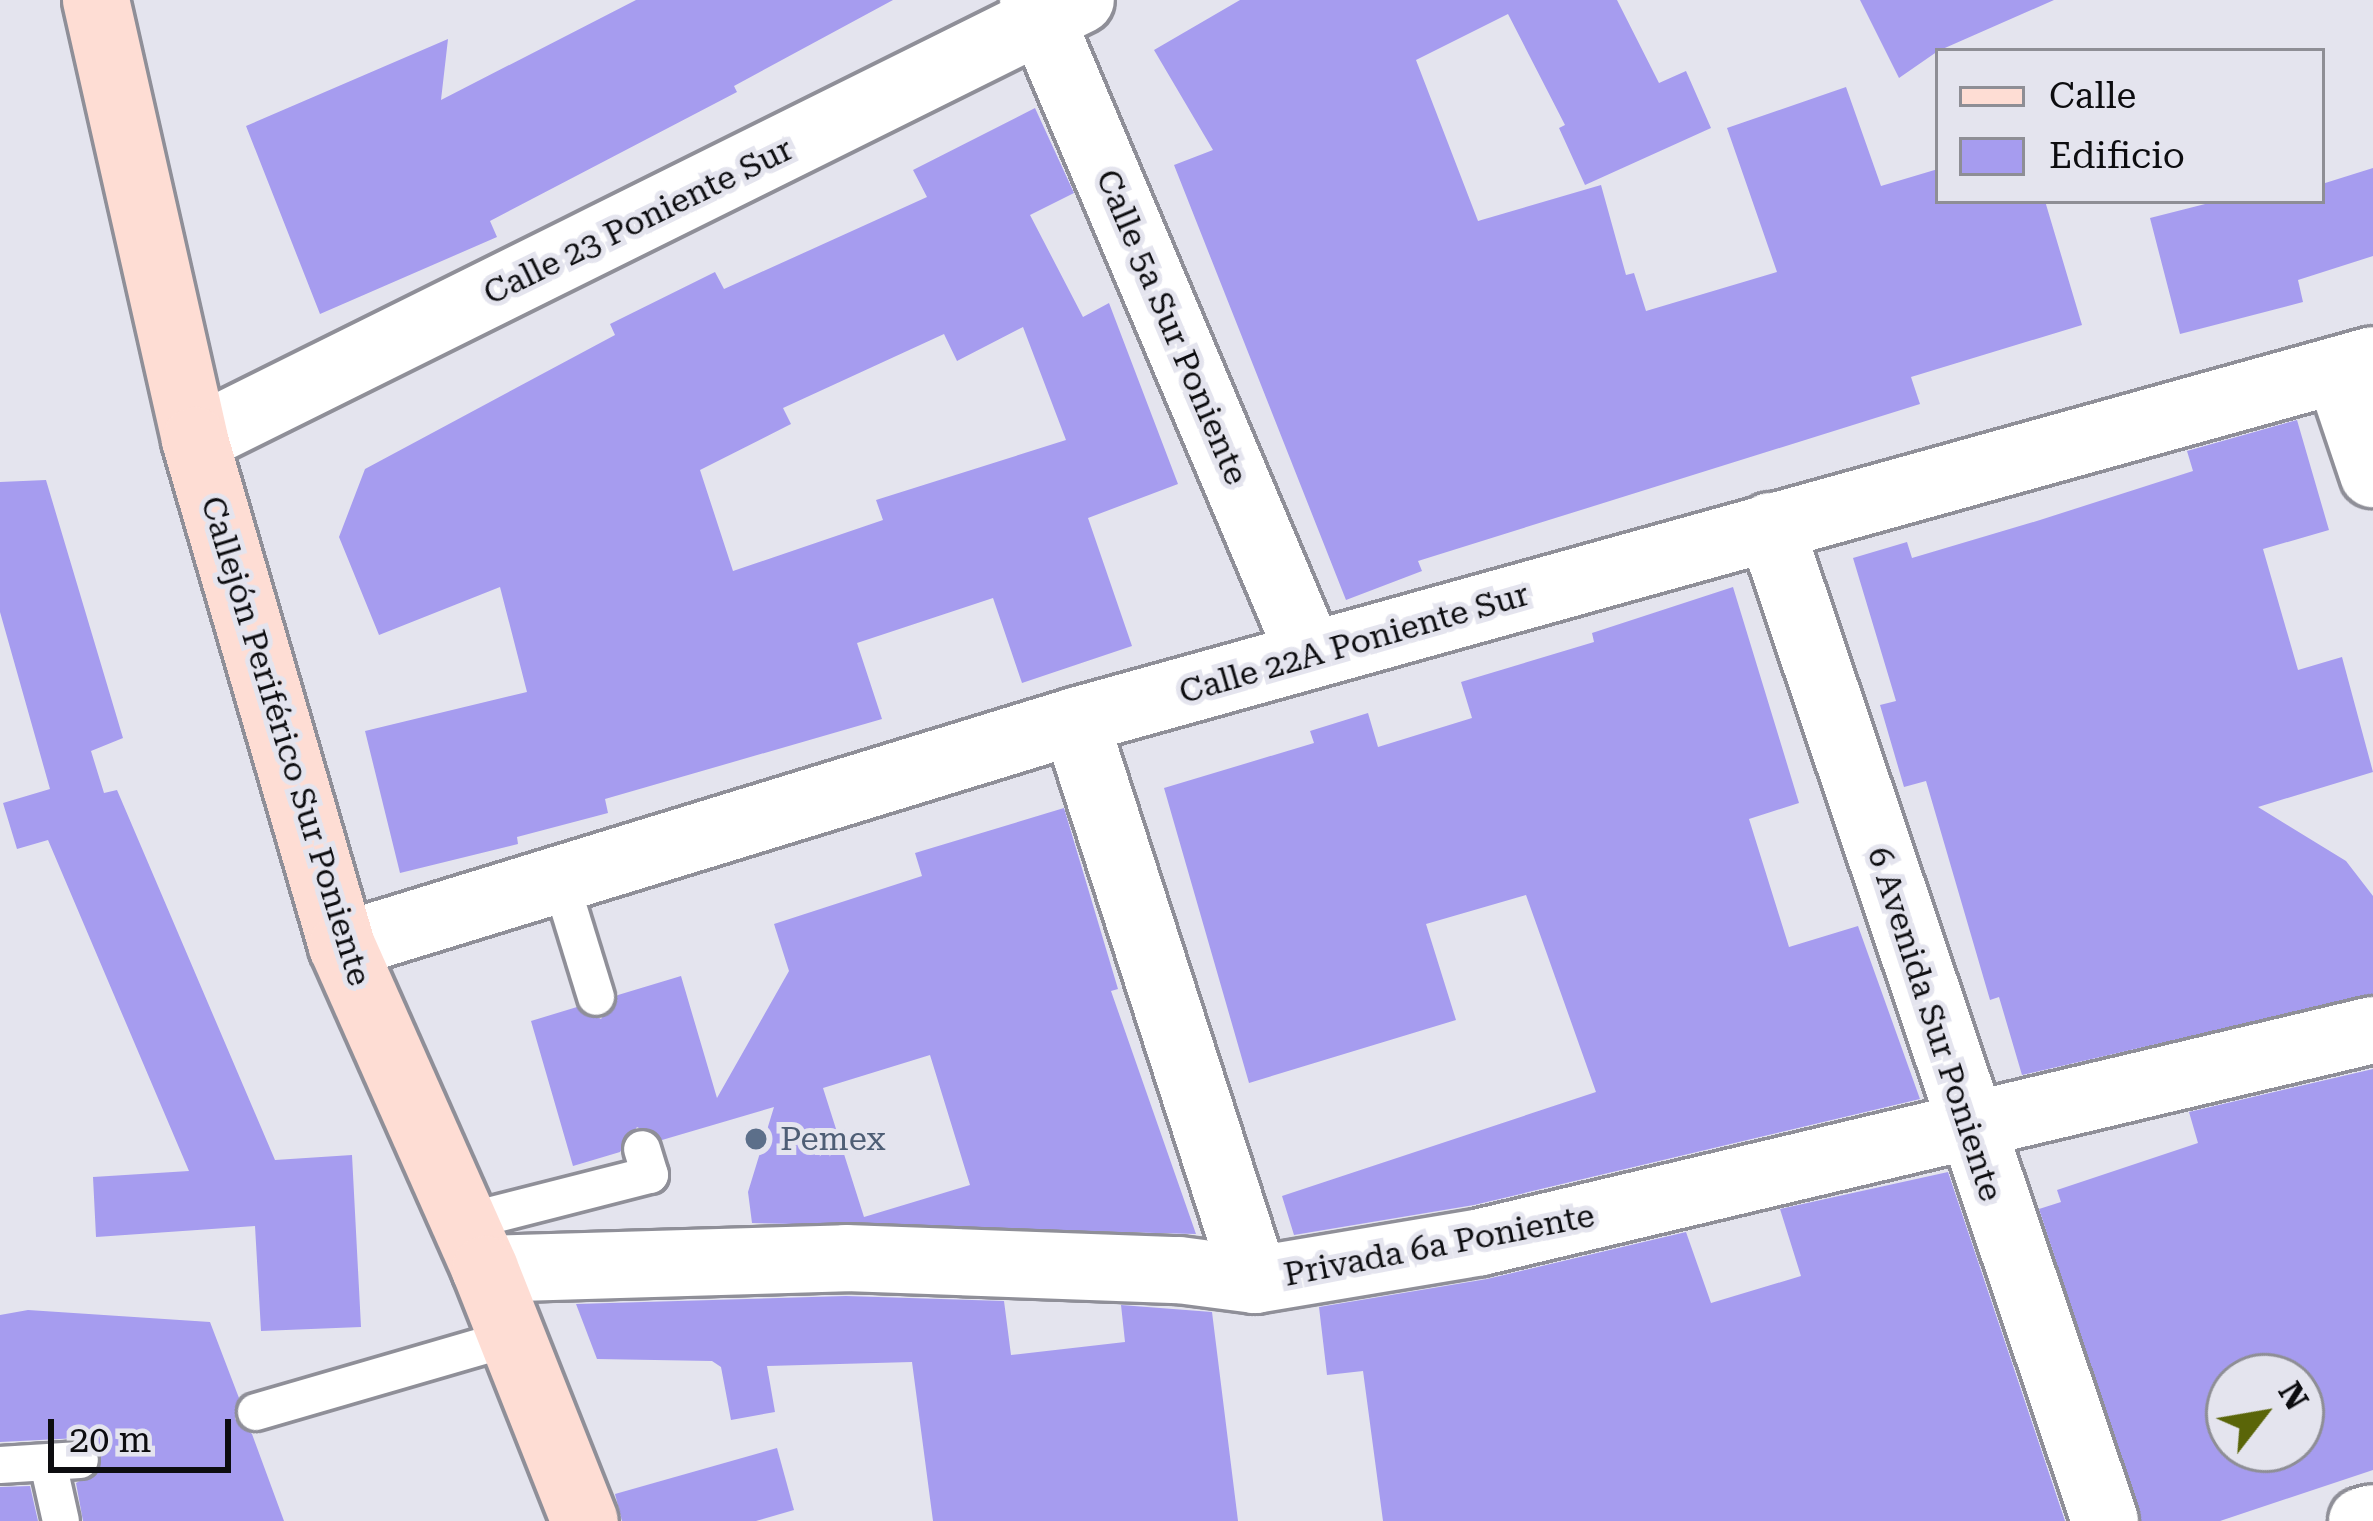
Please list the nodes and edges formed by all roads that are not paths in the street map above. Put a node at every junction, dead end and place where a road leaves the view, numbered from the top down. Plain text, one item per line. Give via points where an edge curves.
1 (96, 0) edge
2 (1052, 7) edge
3 (2356, 365) edge
4 (195, 440) junction
5 (2373, 474) edge
6 (1770, 526) junction
7 (1310, 655) junction
8 (1075, 721) junction
9 (561, 883) junction
10 (342, 946) junction
11 (596, 997) dead end
12 (2373, 1030) edge
13 (1970, 1132) junction
14 (642, 1149) dead end
15 (473, 1246) junction
16 (1255, 1280) junction
17 (511, 1338) junction
18 (256, 1412) dead end
19 (0, 1465) edge
20 (573, 1517) edge
21 (2373, 1518) edge
22 (62, 1521) edge
23 (2105, 1521) edge
24 (2362, 1521) edge

1 - 4 main road, Callejón Periférico Sur Poniente
2 - 4 street, Calle 23 Poniente Sur
2 - 7 street, Calle 5a Sur Poniente
3 - 5 street
3 - 6 street, Calle 22A Poniente Sur
4 - 10 main road, Callejón Periférico Sur Poniente
6 - 7 street, Calle 22A Poniente Sur
6 - 13 street, 6 Avenida Sur Poniente
7 - 8 street, Calle 22A Poniente Sur
8 - 9 street, Calle 22A Poniente Sur
8 - 16 street
9 - 10 street, Calle 22A Poniente Sur
9 - 11 lane
10 - 15 main road, Callejón Periférico Sur Poniente
12 - 13 street, Privada 6a Poniente
13 - 16 street, Privada 6a Poniente via 1480,1241
13 - 23 street, 6 Avenida Sur Poniente
14 - 15 lane via 650,1175
15 - 16 street, Privada 6a Poniente
15 - 17 main road, Callejón Periférico Sur Poniente
17 - 18 lane
17 - 20 main road, Callejón Periférico Sur Poniente
19 - 22 lane via 64,1462
21 - 24 street

